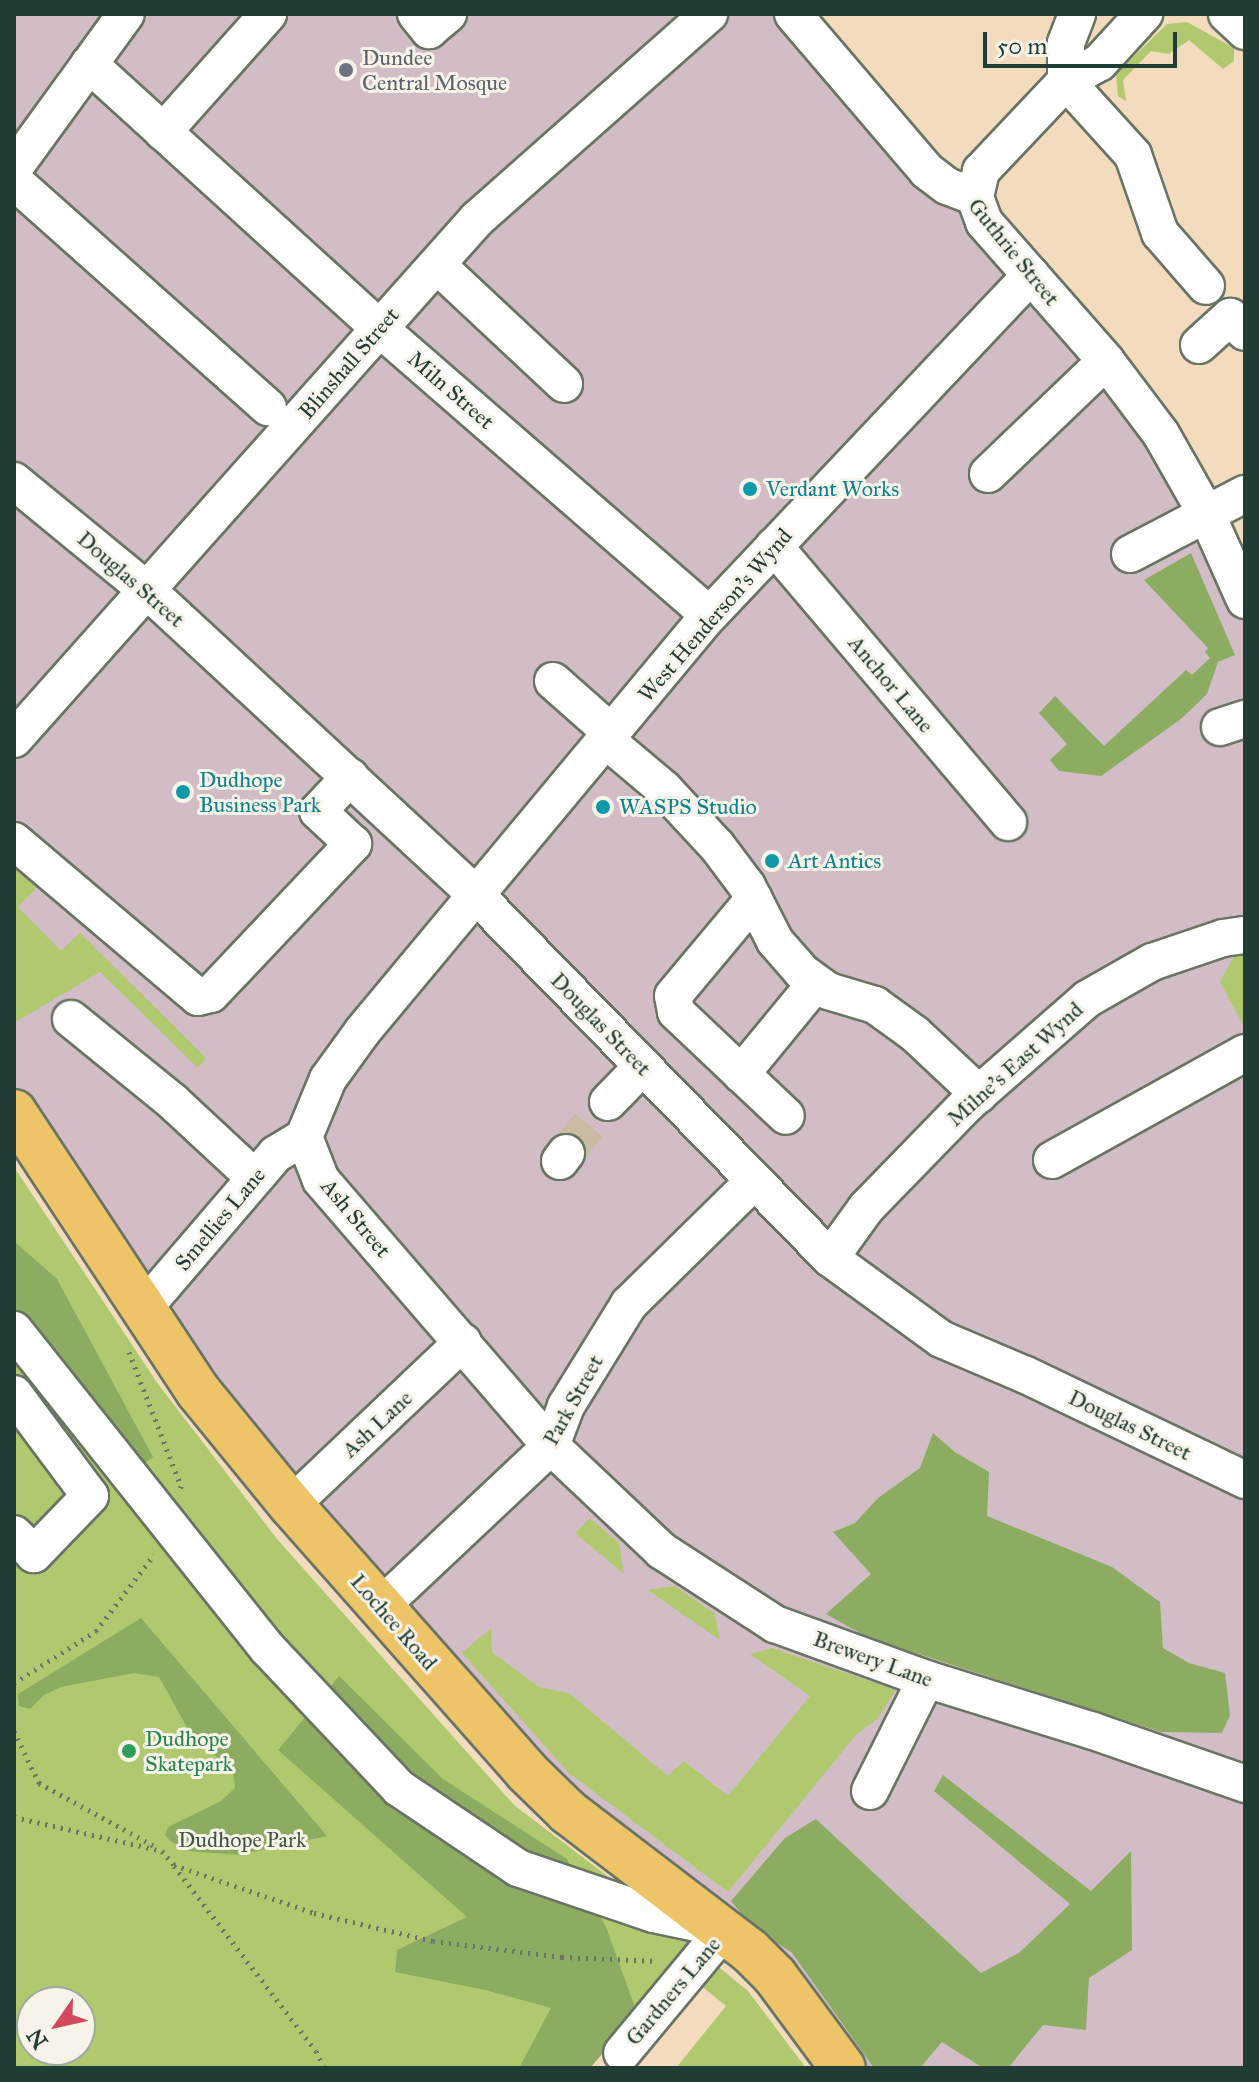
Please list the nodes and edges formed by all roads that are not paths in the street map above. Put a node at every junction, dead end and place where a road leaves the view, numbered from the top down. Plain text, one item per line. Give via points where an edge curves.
1 (126, 14) edge
2 (268, 14) edge
3 (416, 14) edge
4 (448, 14) edge
5 (709, 14) edge
6 (793, 14) edge
7 (1077, 14) edge
8 (1144, 14) edge
9 (1227, 14) edge
10 (1245, 31) edge
11 (89, 64) junction
12 (1066, 81) junction
13 (163, 132) junction
14 (14, 170) edge
15 (975, 197) junction
16 (437, 265) junction
17 (1031, 275) junction
18 (1206, 286) dead end
19 (379, 328) junction
20 (1245, 332) edge
21 (1199, 345) dead end
22 (1106, 361) junction
23 (564, 384) dead end
24 (268, 407) dead end
25 (988, 474) dead end
26 (14, 481) edge
27 (1245, 494) edge
28 (1207, 515) junction
29 (774, 546) junction
30 (1130, 554) dead end
31 (148, 591) junction
32 (1245, 600) edge
33 (709, 615) junction
34 (553, 681) dead end
35 (610, 737) junction
36 (14, 739) edge
37 (350, 777) junction
38 (1008, 822) dead end
39 (14, 841) edge
40 (476, 895) junction
41 (754, 899) junction
42 (1245, 935) edge
43 (815, 984) junction
44 (71, 1019) dead end
45 (1245, 1053) edge
46 (642, 1067) junction
47 (741, 1074) junction
48 (979, 1094) junction
49 (608, 1102) tunnel mouth
50 (14, 1112) edge
51 (786, 1116) dead end
52 (304, 1137) junction
53 (1052, 1160) dead end
54 (255, 1178) junction
55 (753, 1182) junction
56 (830, 1258) junction
57 (143, 1309) junction
58 (14, 1330) edge
59 (463, 1342) junction
60 (14, 1394) edge
61 (551, 1446) junction
62 (1245, 1480) edge
63 (291, 1505) junction
64 (14, 1534) edge
65 (380, 1607) junction
66 (926, 1679) junction
67 (1245, 1784) edge
68 (870, 1791) dead end
69 (725, 1929) junction
70 (622, 2053) dead end
71 (841, 2066) edge

1 - 11 street
2 - 13 street
3 - 4 street via 429,30
5 - 16 street, Blinshall Street via 477,219
6 - 15 street, Guthrie Street via 927,171
7 - 12 street via 1066,43
8 - 12 street via 1099,63
9 - 10 street
11 - 13 street, Miln Street
11 - 14 street
12 - 15 street via 981,171
12 - 18 street via 1133,155 1160,233
13 - 19 street, Miln Street
14 - 24 street
15 - 17 street, Guthrie Street via 984,222
16 - 19 street, Blinshall Street
16 - 23 street
17 - 22 street, Guthrie Street
17 - 29 street, West Henderson's Wynd
19 - 31 street, Blinshall Street
19 - 33 street, Miln Street
20 - 21 street via 1230,317
22 - 25 street
22 - 28 street, Guthrie Street via 1161,434
26 - 31 street, Douglas Street
27 - 28 street
28 - 30 street
28 - 32 street, Guthrie Street
29 - 33 street, West Henderson's Wynd
29 - 38 street, Anchor Lane
31 - 36 street, Blinshall Street
31 - 37 street, Douglas Street
33 - 35 street, West Henderson's Wynd
34 - 35 street
35 - 40 street, West Henderson's Wynd
35 - 41 street via 717,846
37 - 39 street via 318,811 353,844 211,994 198,997
37 - 40 street, Douglas Street
40 - 46 street, Douglas Street
40 - 52 street via 328,1079
41 - 43 street via 775,941
41 - 47 street via 673,996 676,1012
42 - 48 street, Milne's East Wynd via 1152,962 1087,999
43 - 47 street
43 - 48 street via 875,1005
44 - 54 street
45 - 53 street
46 - 49 street
46 - 55 street, Douglas Street
47 - 51 street
48 - 56 street, Milne's East Wynd via 866,1208
50 - 57 main road, Lochee Road
52 - 54 street, Smellies Lane via 276,1154
52 - 59 street, Ash Street via 321,1180
54 - 57 street, Smellies Lane
55 - 56 street, Douglas Street
55 - 61 street, Park Street via 629,1304 566,1406
56 - 62 street, Douglas Street via 941,1339
57 - 63 main road, Lochee Road via 230,1433
58 - 69 street via 268,1649 399,1788 518,1868 653,1914
59 - 61 street, Ash Street
59 - 63 street, Ash Lane
60 - 64 street via 90,1496 34,1554
61 - 65 street, Park Street
61 - 66 street, Brewery Lane via 662,1551 775,1624
63 - 65 main road, Lochee Road
65 - 69 main road, Lochee Road via 568,1812
66 - 67 street, Brewery Lane
66 - 68 street
69 - 70 street, Gardners Lane
69 - 71 main road, Lochee Road via 775,1976

